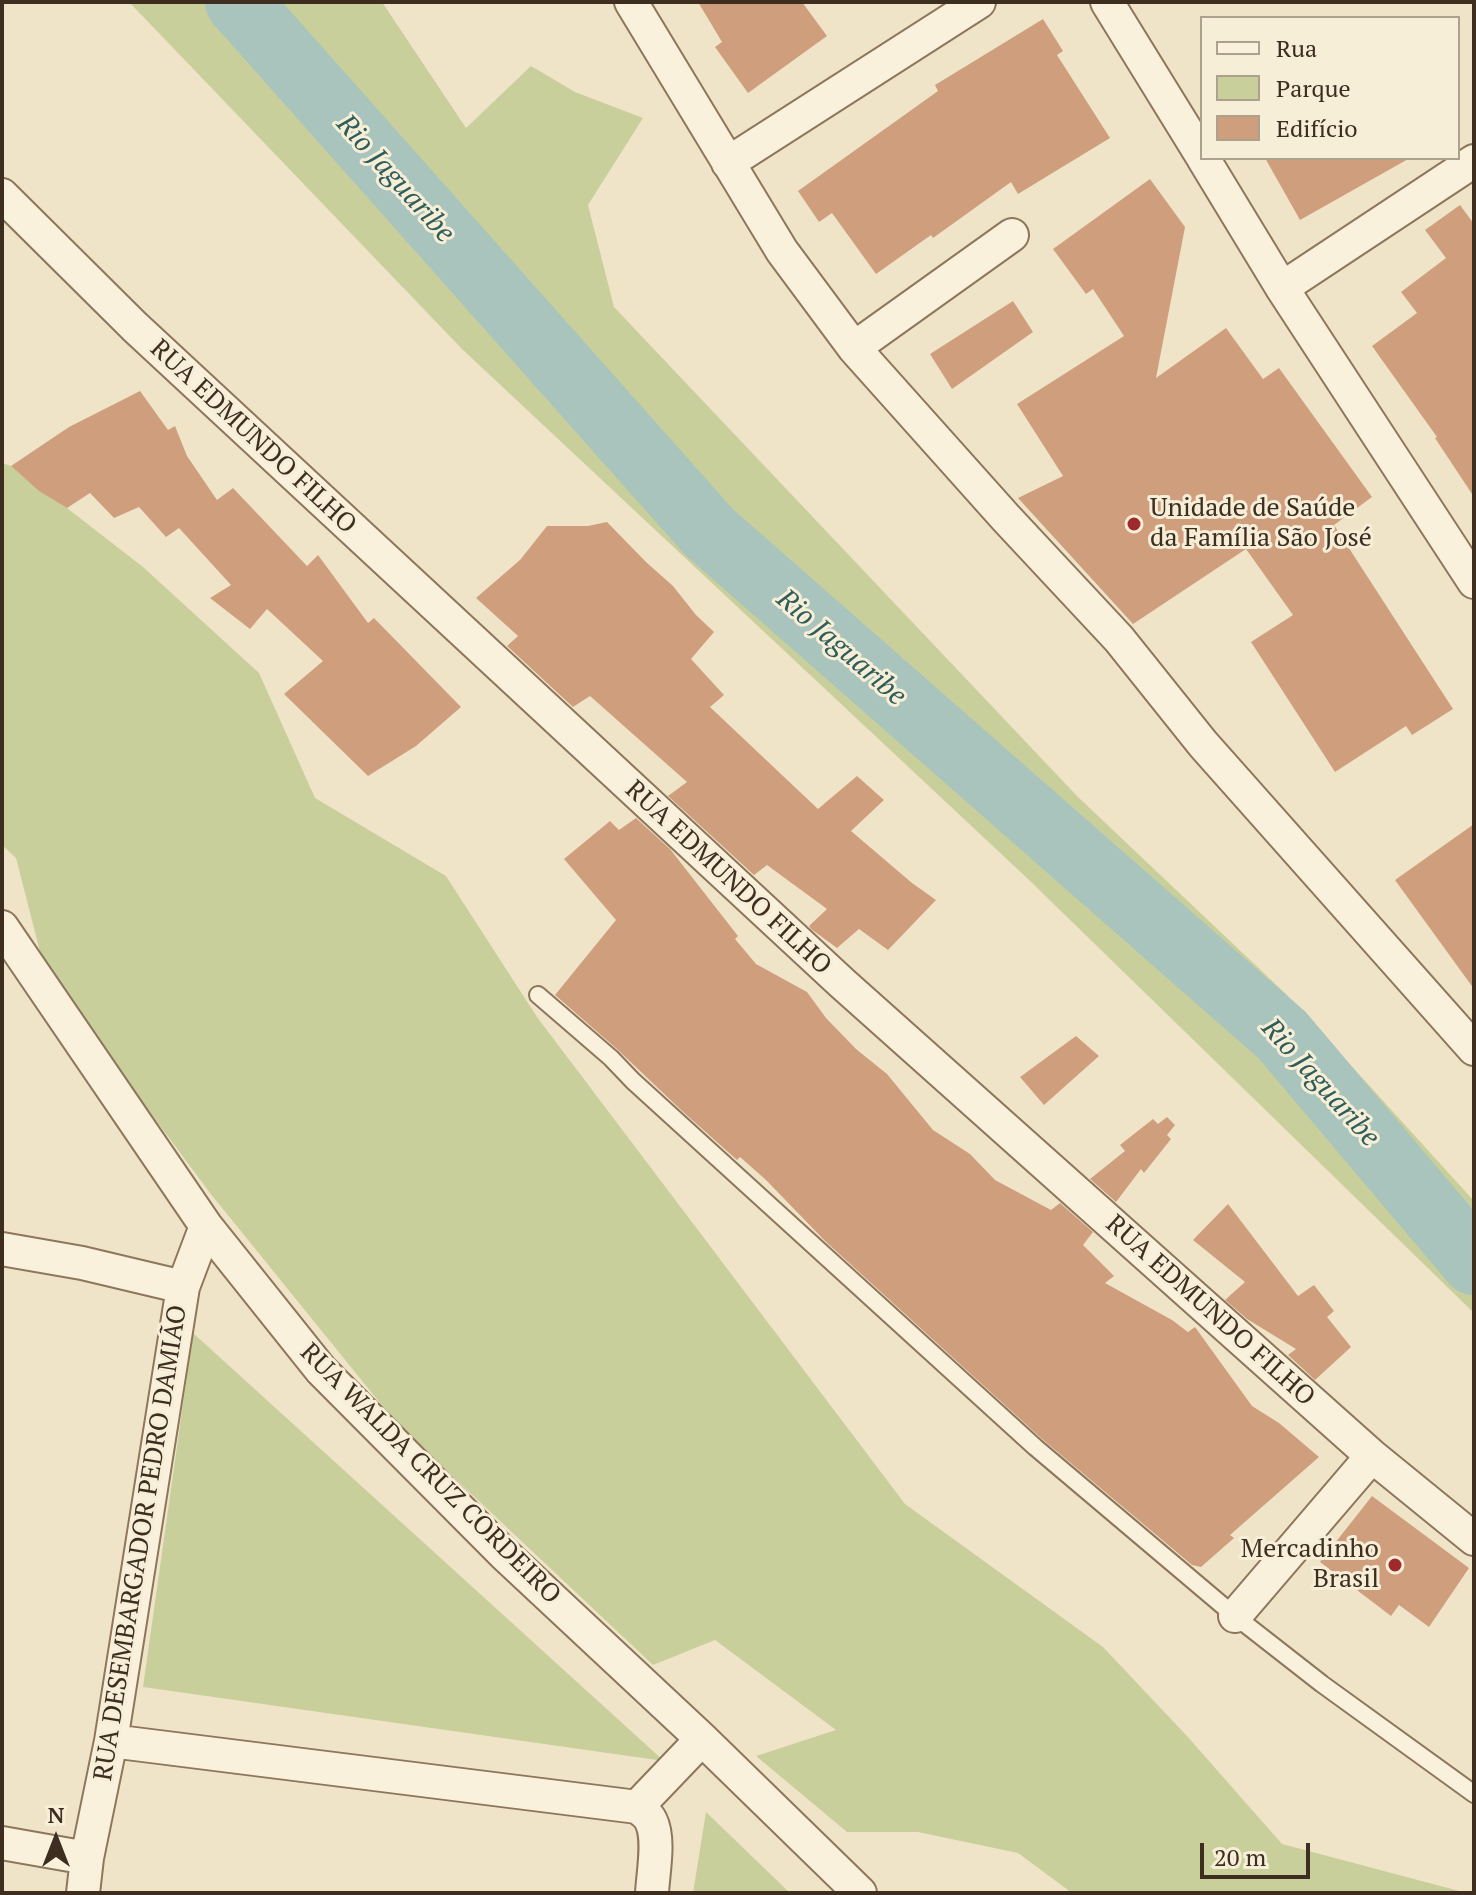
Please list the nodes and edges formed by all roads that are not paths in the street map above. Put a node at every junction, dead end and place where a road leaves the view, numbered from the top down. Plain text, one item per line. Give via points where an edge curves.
1 (631, 2) edge
2 (979, 2) edge
3 (1107, 2) edge
4 (1200, 154) edge
5 (1204, 160) edge
6 (1474, 161) edge
7 (728, 163) junction
8 (2, 195) edge
9 (1012, 235) dead end
10 (1282, 288) junction
11 (854, 348) junction
12 (1474, 582) edge
13 (2, 927) edge
14 (538, 995) dead end
15 (1474, 1049) edge
16 (206, 1226) junction
17 (2, 1249) edge
18 (183, 1287) junction
19 (1372, 1456) junction
20 (1474, 1539) edge
21 (1235, 1616) junction
22 (702, 1739) junction
23 (111, 1741) junction
24 (1474, 1794) edge
25 (637, 1807) junction
26 (2, 1843) edge
27 (87, 1858) junction
28 (83, 1893) edge
29 (652, 1893) edge
30 (860, 1893) edge

1 - 7 street
2 - 7 street
3 - 4 street
5 - 10 street
6 - 10 street
7 - 11 street via 782,251
8 - 19 street, RUA EDMUNDO FILHO via 135,327 696,849
9 - 11 street
10 - 12 street
11 - 15 street via 1119,639 1203,744
13 - 16 street, RUA WALDA CRUZ CORDEIRO
14 - 21 lane via 1035,1447
16 - 18 street, RUA DESEMBARGADOR PEDRO DAMIÃO
16 - 22 street, RUA WALDA CRUZ CORDEIRO via 321,1370 504,1554
17 - 18 street
18 - 23 street, RUA DESEMBARGADOR PEDRO DAMIÃO
19 - 20 street, RUA EDMUNDO FILHO
19 - 21 street
21 - 24 lane
22 - 25 street
22 - 30 street, RUA WALDA CRUZ CORDEIRO
23 - 25 street
23 - 27 street, RUA DESEMBARGADOR PEDRO DAMIÃO
25 - 29 street via 653,1825
26 - 27 street
27 - 28 street, RUA DESEMBARGADOR PEDRO DAMIÃO

